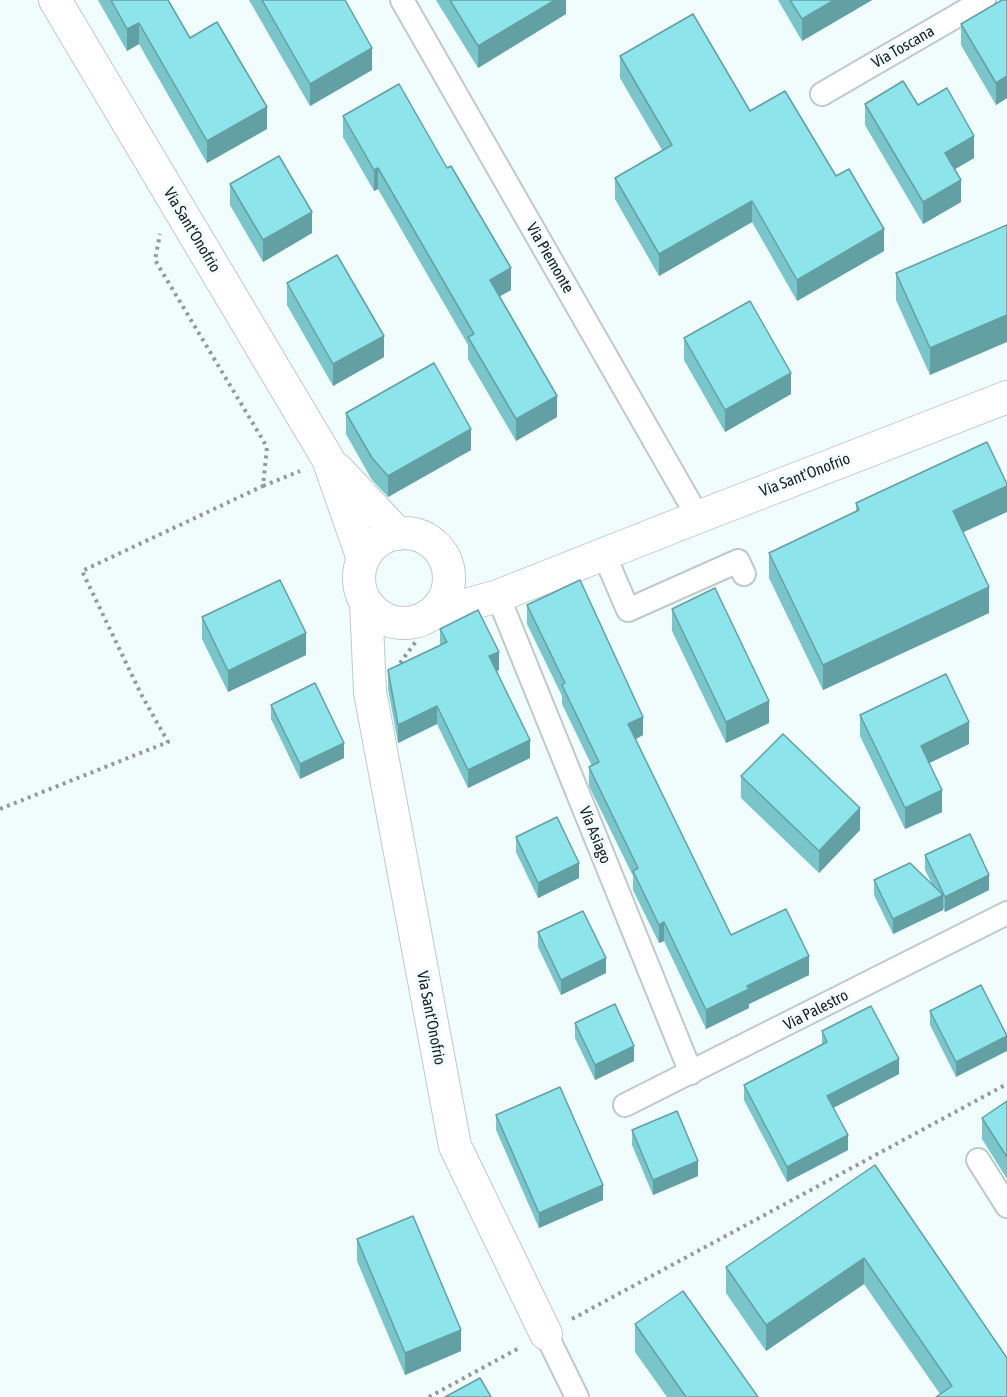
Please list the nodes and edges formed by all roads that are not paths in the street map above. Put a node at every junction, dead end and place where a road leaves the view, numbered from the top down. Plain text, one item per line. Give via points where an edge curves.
1 (55, 0) edge
2 (402, 0) edge
3 (984, 0) edge
4 (822, 94) dead end
5 (1007, 398) edge
6 (328, 459) junction
7 (698, 517) junction
8 (398, 534) junction
9 (604, 554) junction
10 (363, 559) junction
11 (744, 574) dead end
12 (449, 576) junction
13 (498, 596) junction
14 (366, 602) junction
15 (417, 619) junction
16 (371, 685) junction
17 (1007, 912) edge
18 (691, 1073) junction
19 (625, 1105) dead end
20 (978, 1160) dead end
21 (1007, 1206) edge
22 (554, 1329) joint
23 (577, 1397) edge

1 - 6 street, Via Sant'Onofrio
2 - 7 street, Via Piemonte
3 - 4 street, Via Toscana
5 - 7 street, Via Sant'Onofrio
6 - 8 street, Via Sant'Onofrio
6 - 10 street, Via Sant'Onofrio
7 - 9 street, Via Sant'Onofrio
8 - 10 street via 384,538
8 - 12 street via 413,534 438,549
9 - 11 street via 628,610 738,561
9 - 13 street, Via Sant'Onofrio
10 - 14 street, Via Sant'Onofrio via 360,588
12 - 13 street
12 - 15 street via 441,604
13 - 15 street, Via Sant'Onofrio
13 - 18 street, Via Asiago
14 - 15 street via 388,620
14 - 16 street, Via Sant'Onofrio
15 - 16 street
16 - 22 street, Via Sant'Onofrio via 455,1146
17 - 18 street, Via Palestro
18 - 19 street, Via Palestro
20 - 21 street
22 - 23 street

